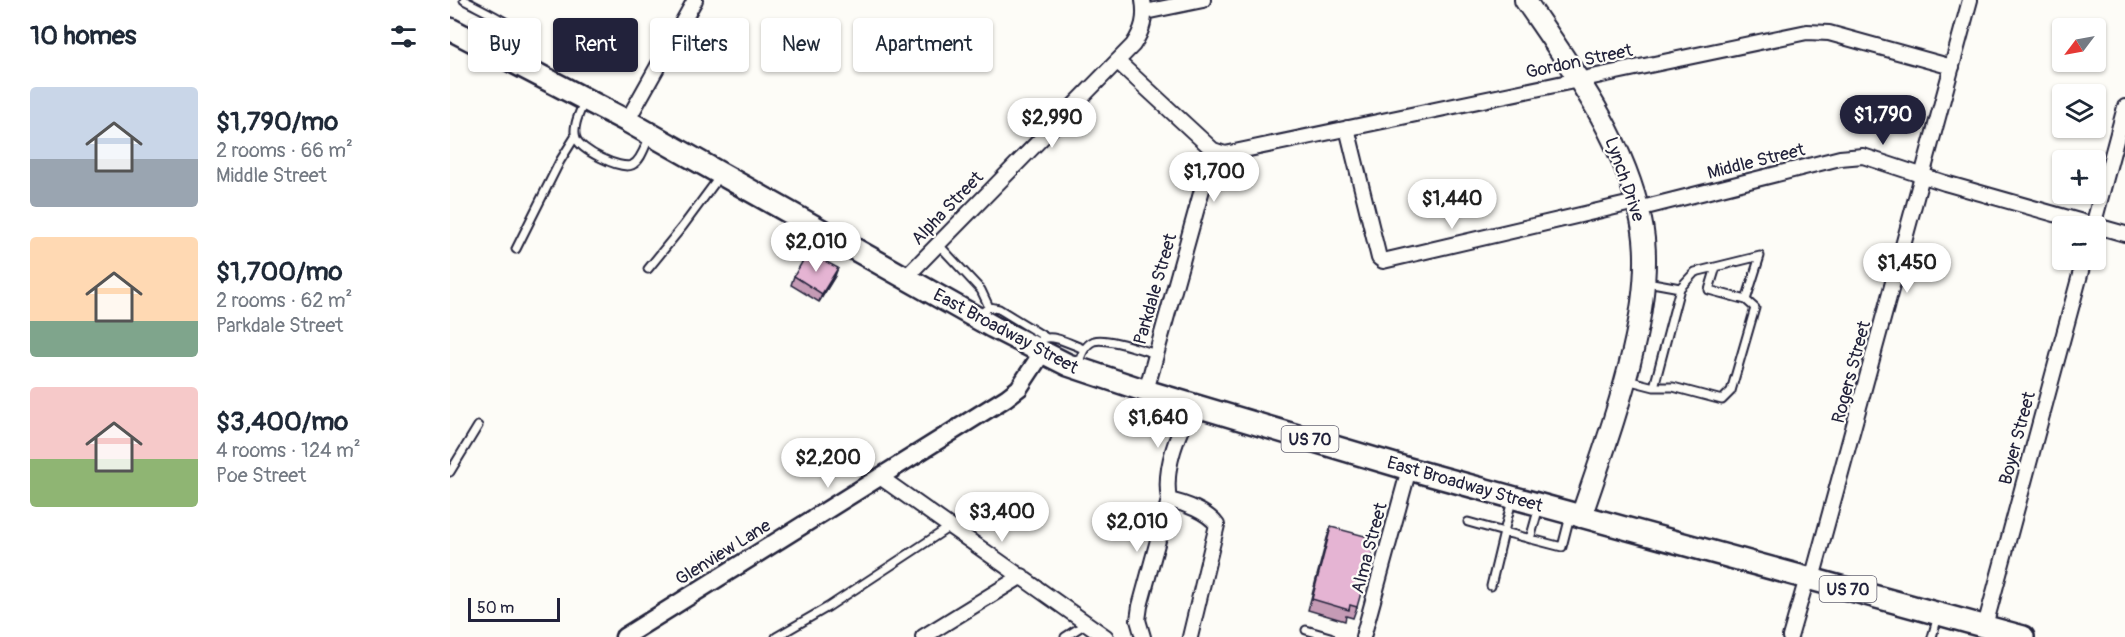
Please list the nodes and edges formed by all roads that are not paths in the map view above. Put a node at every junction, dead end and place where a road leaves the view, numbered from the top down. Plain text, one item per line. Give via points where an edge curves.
1 (464, 0) edge
2 (695, 0) edge
3 (1203, 0) edge
4 (1525, 0) edge
5 (1970, 0) edge
6 (1144, 6) edge
7 (495, 18) edge
8 (450, 29) edge
9 (468, 38) edge
10 (1117, 61) junction
11 (1952, 67) junction
12 (532, 72) edge
13 (1579, 79) junction
14 (584, 99) junction
15 (2125, 107) edge
16 (627, 121) junction
17 (1347, 128) junction
18 (651, 134) junction
19 (575, 137) junction
20 (1213, 150) junction
21 (722, 174) junction
22 (1922, 176) junction
23 (1637, 206) junction
24 (2059, 216) edge
25 (2096, 216) edge
26 (2106, 229) edge
27 (2125, 234) edge
28 (938, 243) junction
29 (516, 249) dead end
30 (1716, 267) junction
31 (648, 268) dead end
32 (2081, 270) edge
33 (906, 277) junction
34 (1644, 281) junction
35 (1680, 288) junction
36 (1746, 300) junction
37 (983, 312) junction
38 (1040, 346) junction
39 (1084, 349) junction
40 (1156, 354) junction
41 (1077, 369) junction
42 (1624, 380) junction
43 (1654, 387) junction
44 (1146, 391) junction
45 (1192, 405) junction
46 (478, 426) dead end
47 (1409, 469) junction
48 (450, 472) edge
49 (880, 477) junction
50 (1513, 498) junction
51 (1169, 500) junction
52 (1540, 505) junction
53 (1576, 515) junction
54 (1468, 522) dead end
55 (951, 525) junction
56 (1504, 532) junction
57 (1530, 539) junction
58 (1022, 576) junction
59 (1809, 579) junction
60 (1491, 586) dead end
61 (1938, 614) junction
62 (1087, 623) junction
63 (1985, 627) junction
64 (1306, 630) dead end
65 (624, 637) edge
66 (776, 637) edge
67 (923, 637) edge
68 (1065, 637) edge
69 (1106, 637) edge
70 (1143, 637) edge
71 (1190, 637) edge
72 (1330, 637) edge
73 (1363, 637) edge
74 (1790, 637) edge
75 (1932, 637) edge
76 (2023, 637) edge

1 - 7 lane
2 - 16 street
3 - 6 street
4 - 13 main road, Lynch Drive
5 - 11 street, Rogers Street
6 - 10 street, Alpha Street via 1137,38
8 - 9 main road, East Broadway Street / US 70
10 - 20 street
10 - 28 street, Alpha Street
11 - 13 street, Gordon Street via 1829,33 1807,32
11 - 22 street, Rogers Street
12 - 14 main road, East Broadway Street / US 70
13 - 17 street, Gordon Street
13 - 23 main road, Lynch Drive via 1617,146
14 - 16 main road, East Broadway Street / US 70
14 - 19 lane
15 - 25 street
16 - 18 main road, East Broadway Street / US 70
17 - 20 street, Gordon Street via 1225,154
17 - 23 street, Middle Street via 1379,258 1383,261
18 - 19 lane via 638,160 626,167 587,150
18 - 21 main road, East Broadway Street / US 70
19 - 29 lane
20 - 40 street, Parkdale Street
21 - 31 lane
21 - 33 main road, East Broadway Street / US 70
22 - 23 street, Middle Street via 1863,156 1840,158
22 - 24 street, Middle Street
22 - 59 street, Rogers Street
23 - 34 main road, Lynch Drive via 1642,221
26 - 27 street, Middle Street
28 - 33 street, Alpha Street
28 - 37 lane via 981,290
30 - 35 lane via 1695,272
30 - 36 lane via 1709,290
30 - 36 lane via 1760,256
32 - 63 street, Boyer Street
33 - 37 main road, East Broadway Street / US 70
34 - 35 lane
34 - 42 main road, Lynch Drive
35 - 43 lane
36 - 43 lane via 1755,308 1731,391 1722,400 1673,387
37 - 38 main road, East Broadway Street / US 70
38 - 39 lane via 1054,338
38 - 41 main road, East Broadway Street / US 70
38 - 49 street, Glenview Lane via 1019,388
39 - 40 lane via 1093,341 1104,341
39 - 41 lane
40 - 44 street, Parkdale Street
41 - 44 main road, East Broadway Street / US 70
42 - 43 lane
42 - 53 main road, Lynch Drive
44 - 45 main road, East Broadway Street / US 70
45 - 47 main road, East Broadway Street / US 70
45 - 51 street via 1167,476
46 - 48 lane
47 - 50 main road, East Broadway Street / US 70
47 - 73 street, Alma Street
49 - 55 street
49 - 65 street, Glenview Lane
50 - 52 main road, East Broadway Street / US 70
50 - 56 lane
51 - 70 street via 1140,606 1138,620
51 - 71 street via 1195,510 1217,525
52 - 53 main road, East Broadway Street / US 70
52 - 57 lane
53 - 57 lane via 1562,547
53 - 59 main road, East Broadway Street / US 70
54 - 56 lane
55 - 58 street
55 - 66 lane
56 - 57 lane
56 - 60 lane
58 - 62 street
58 - 67 street
59 - 61 main road, East Broadway Street / US 70
59 - 74 street, Rogers Street
61 - 63 main road, East Broadway Street / US 70
61 - 75 lane
62 - 68 lane
62 - 69 street
63 - 76 main road, East Broadway Street / US 70
64 - 72 lane

